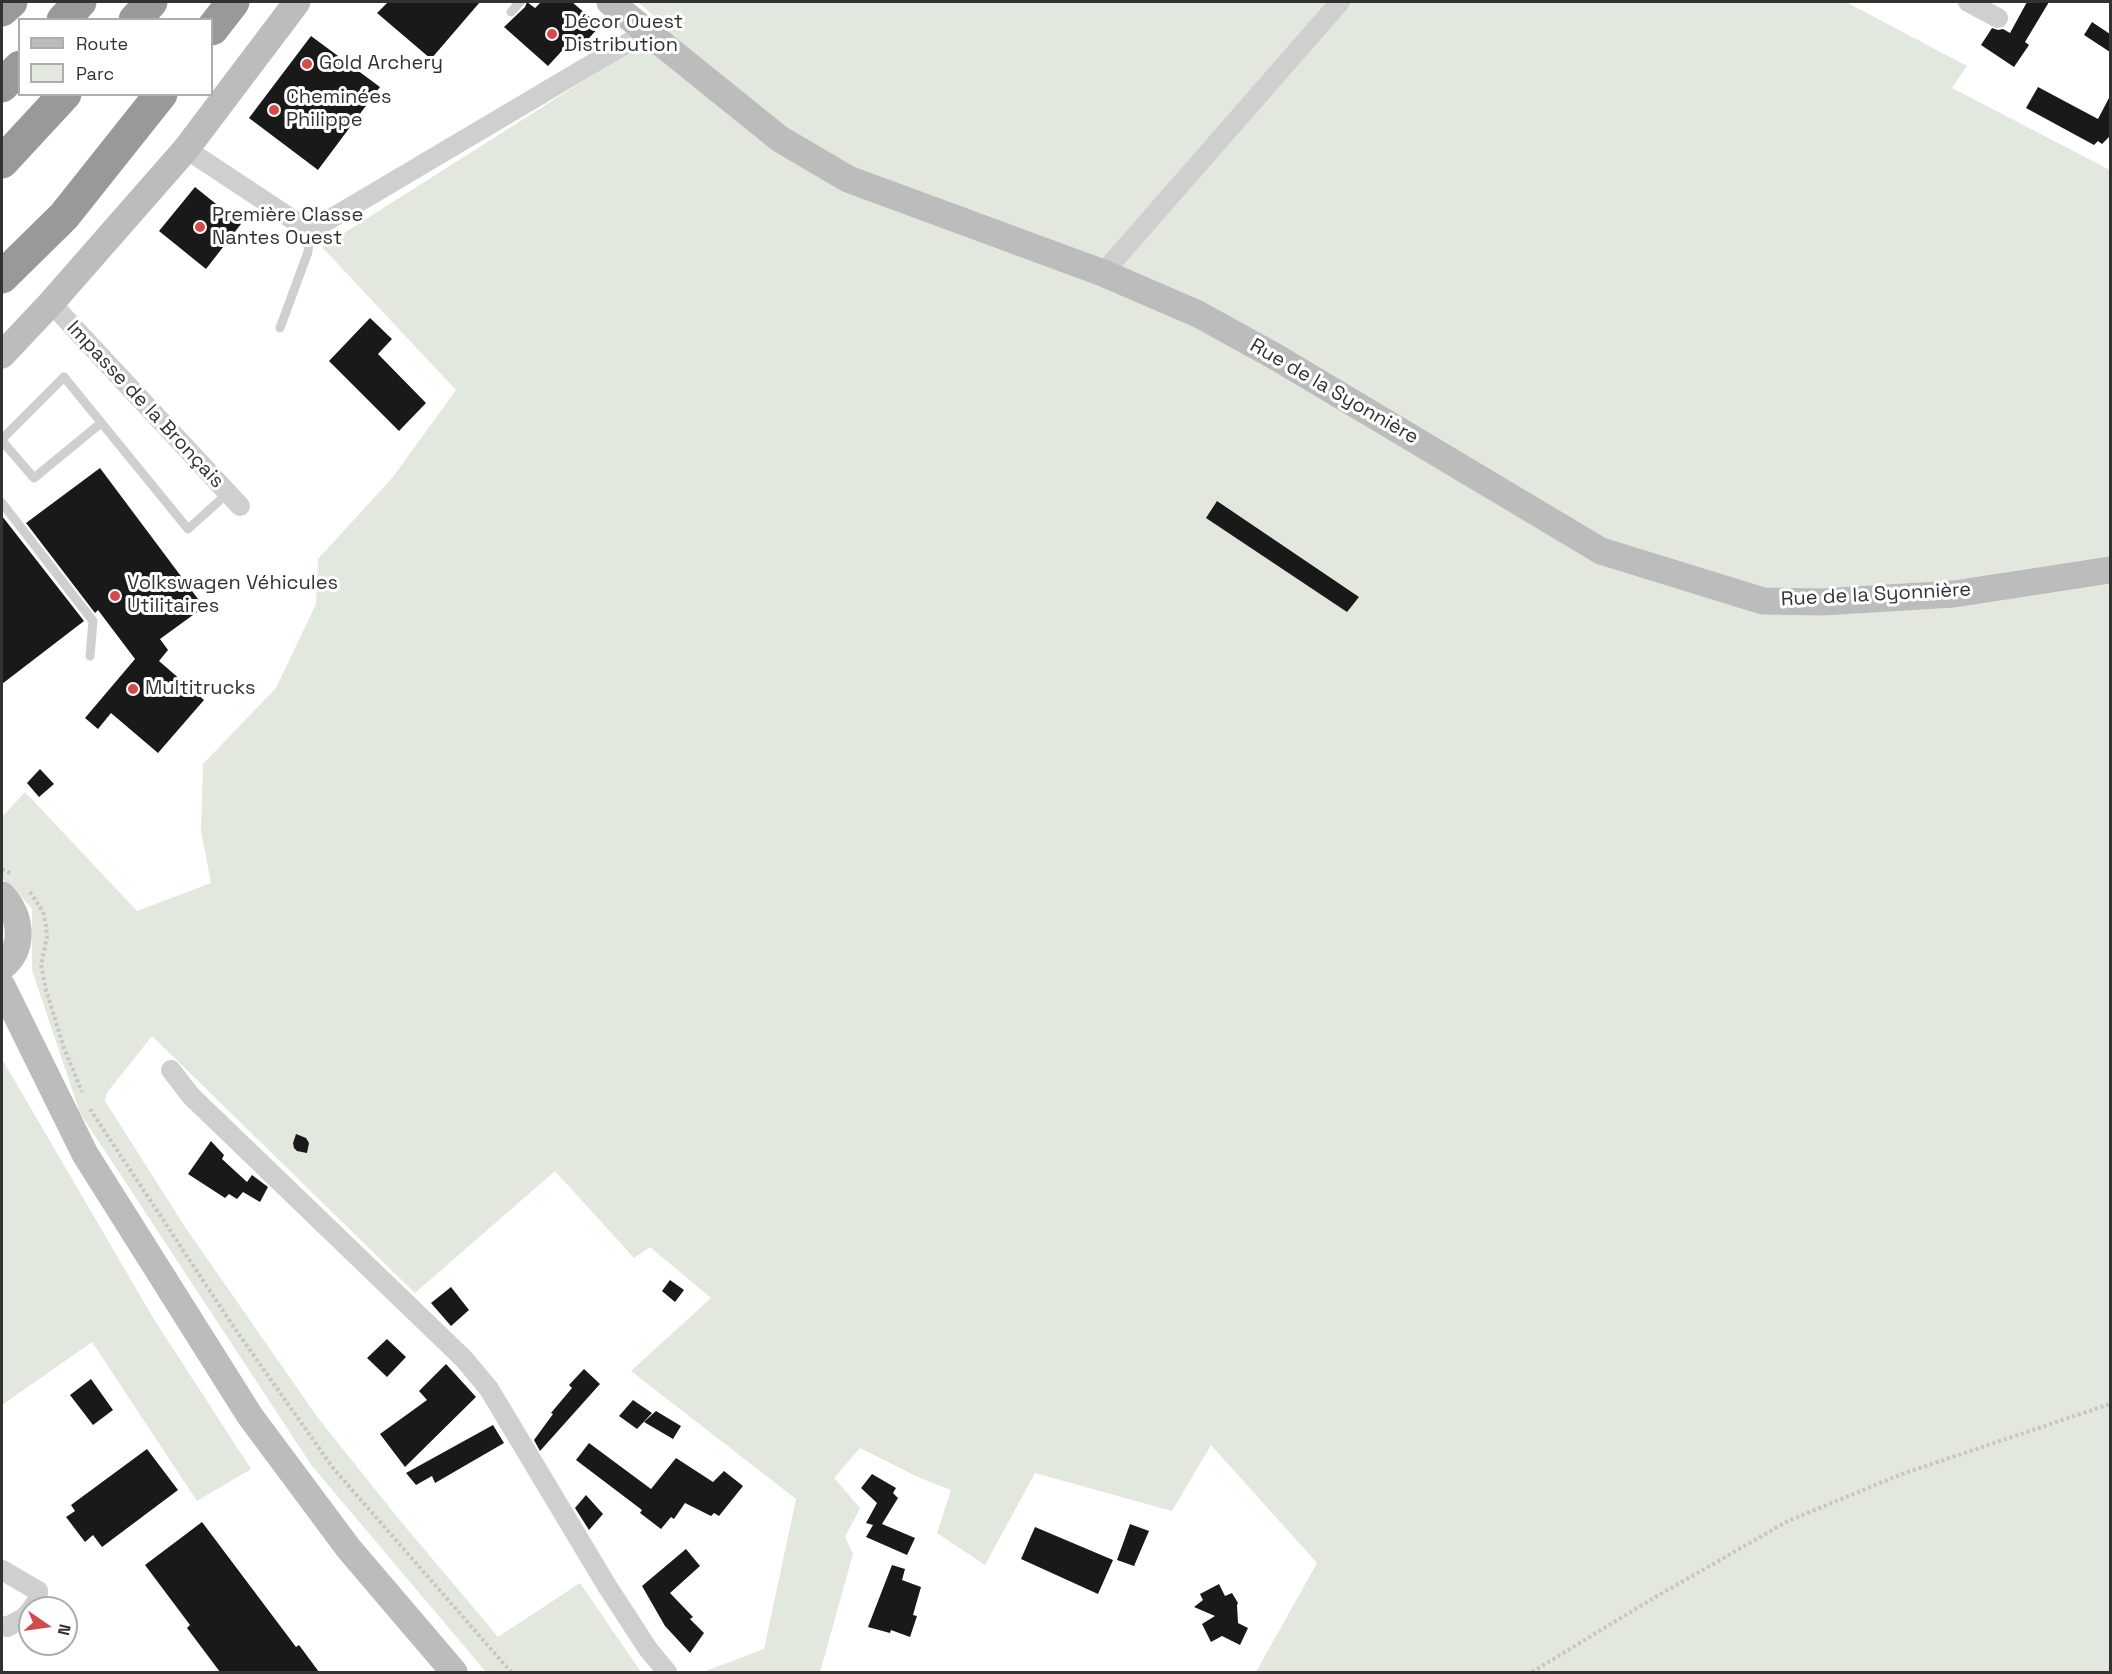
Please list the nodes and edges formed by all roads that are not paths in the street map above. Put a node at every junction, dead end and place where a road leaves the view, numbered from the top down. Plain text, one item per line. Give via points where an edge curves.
1 (11, 2) edge
2 (80, 2) edge
3 (151, 2) edge
4 (233, 2) edge
5 (297, 2) edge
6 (520, 2) edge
7 (610, 2) edge
8 (1340, 2) edge
9 (1968, 2) edge
10 (2, 10) edge
11 (511, 12) dead end
12 (65, 18) edge
13 (137, 18) edge
14 (1998, 18) dead end
15 (213, 28) edge
16 (646, 32) junction
17 (18, 69) edge
18 (2, 86) edge
19 (63, 96) edge
20 (159, 96) edge
21 (186, 149) junction
22 (2, 162) edge
23 (310, 231) junction
24 (1103, 273) junction
25 (2, 277) edge
26 (51, 303) junction
27 (280, 328) dead end
28 (2, 355) edge
29 (102, 423) junction
30 (2, 440) edge
31 (234, 500) joint
32 (2, 503) edge
33 (2110, 570) edge
34 (90, 656) dead end
35 (14, 886) edge
36 (2, 967) edge
37 (2, 986) edge
38 (171, 1070) dead end
39 (2, 1569) edge
40 (38, 1596) edge
41 (18, 1622) edge
42 (2, 1626) edge
43 (454, 1672) edge
44 (667, 1672) edge

1 - 10 highway
2 - 12 highway
3 - 13 highway
4 - 15 highway
5 - 21 street
6 - 11 lane
7 - 16 street, Rue de la Syonnière
8 - 24 street
9 - 14 street
16 - 23 street
16 - 24 street, Rue de la Syonnière via 780,139 848,179
17 - 18 highway
19 - 22 highway
20 - 25 highway via 64,216
21 - 23 street
21 - 26 street
23 - 27 lane via 308,252
24 - 33 street, Rue de la Syonnière via 1237,335 1601,550 1763,601 1822,602 1954,594
26 - 28 street
26 - 31 street, Impasse de la Bronçais
29 - 30 lane via 34,478
29 - 30 lane via 64,377
29 - 31 lane via 188,530
32 - 34 lane via 93,621
35 - 36 street via 10,904 19,934 15,949
37 - 43 street via 85,1154 250,1416 349,1549
38 - 44 street via 191,1096 464,1359 489,1389 607,1586
39 - 40 street via 38,1591
41 - 42 street via 7,1628

